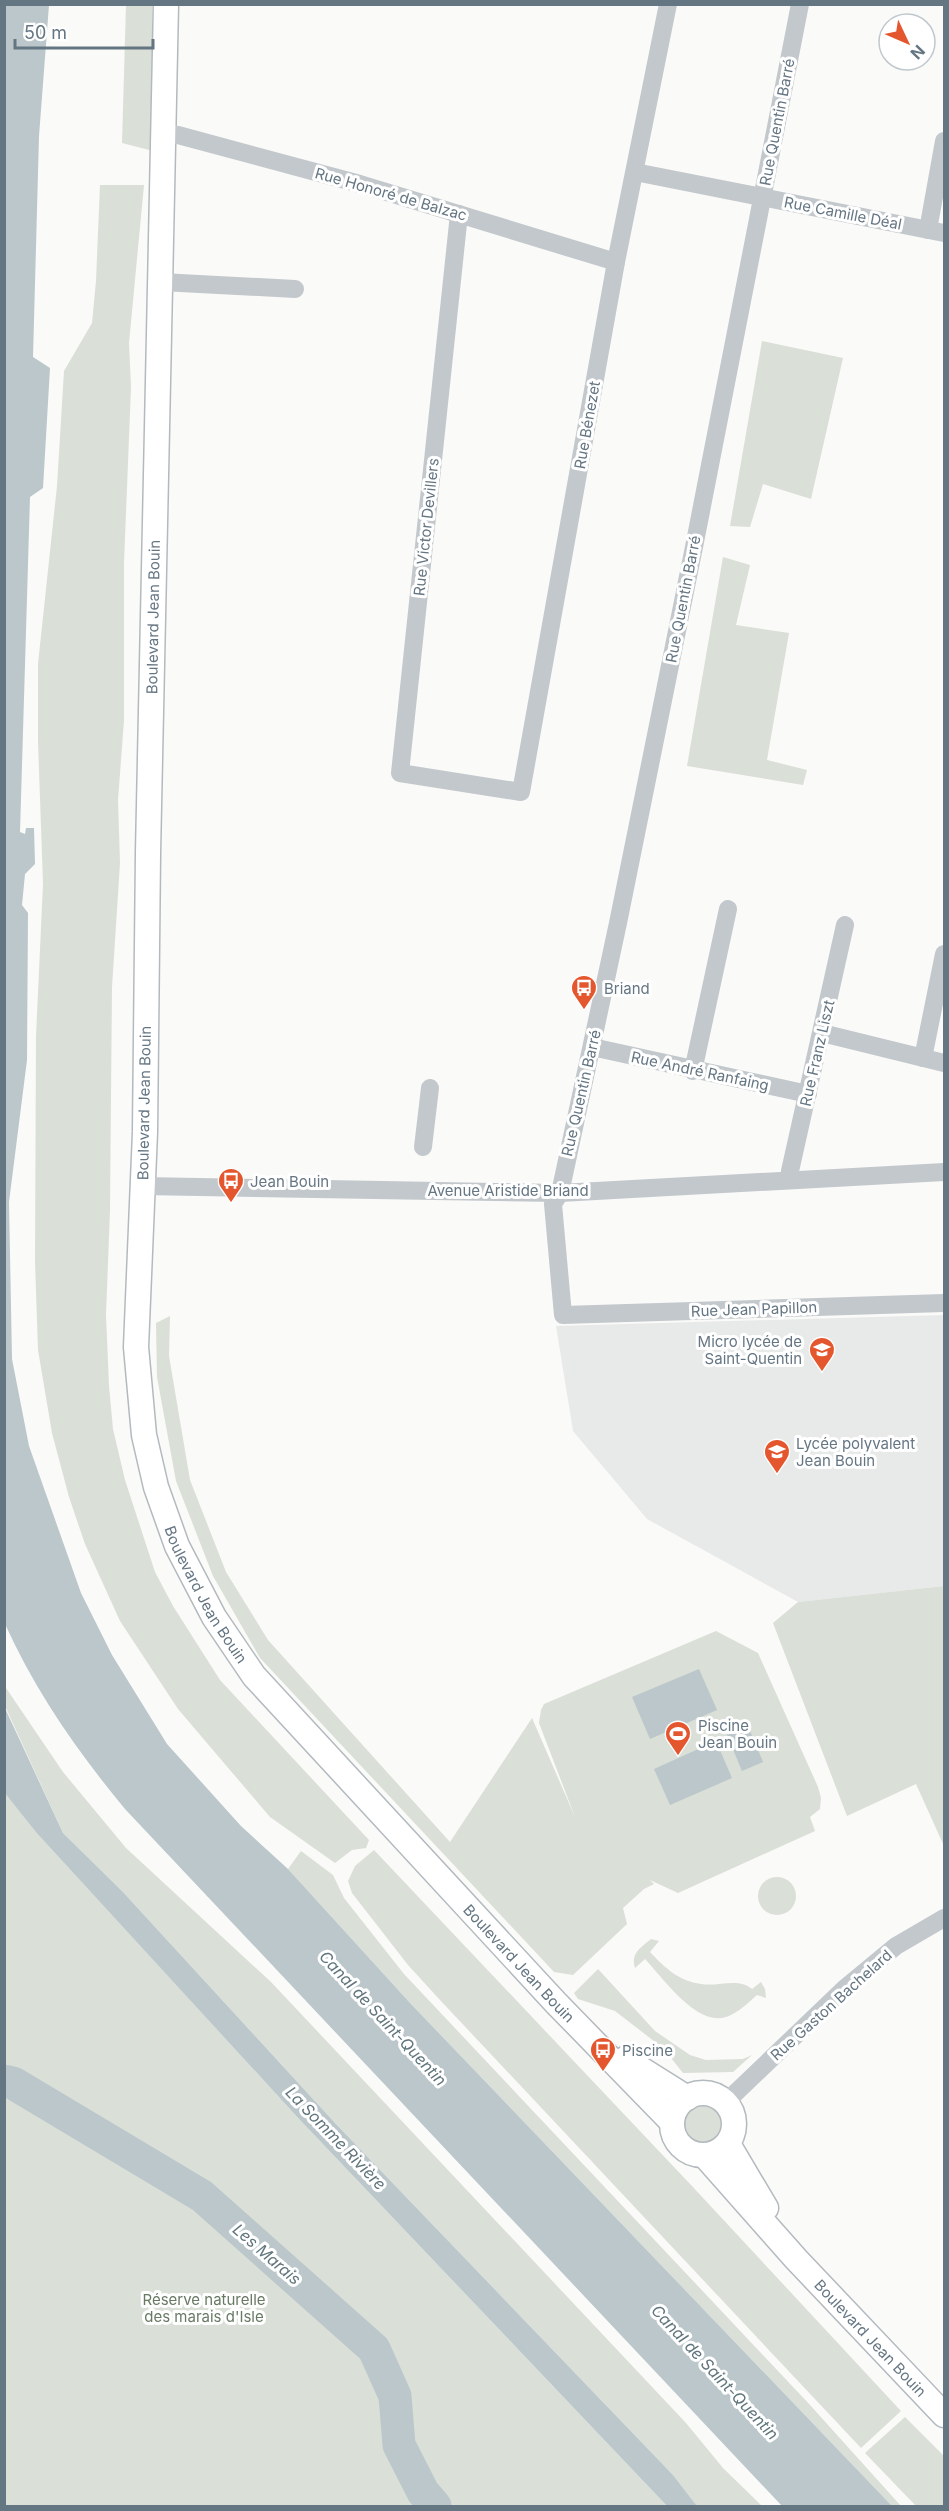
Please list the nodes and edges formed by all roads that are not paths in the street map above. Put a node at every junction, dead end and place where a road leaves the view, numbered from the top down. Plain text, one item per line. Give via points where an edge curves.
1 (166, 4) edge
2 (668, 4) edge
3 (800, 4) edge
4 (164, 134) junction
5 (945, 141) edge
6 (635, 172) junction
7 (763, 197) junction
8 (459, 214) junction
9 (936, 231) edge
10 (616, 262) junction
11 (161, 282) junction
12 (295, 289) dead end
13 (468, 783) joint
14 (728, 909) dead end
15 (845, 925) dead end
16 (945, 954) edge
17 (822, 1033) junction
18 (592, 1047) junction
19 (923, 1058) junction
20 (945, 1063) edge
21 (693, 1071) junction
22 (430, 1088) dead end
23 (808, 1094) junction
24 (423, 1147) dead end
25 (945, 1172) edge
26 (790, 1180) junction
27 (142, 1186) junction
28 (560, 1193) junction
29 (945, 1303) edge
30 (563, 1315) joint
31 (945, 1918) edge
32 (595, 2041) junction
33 (687, 2098) junction
34 (726, 2102) junction
35 (672, 2122) junction
36 (728, 2144) junction
37 (705, 2156) junction
38 (796, 2259) junction
39 (945, 2415) edge

1 - 4 street, Boulevard Jean Bouin
2 - 6 street, Rue Bénezet
3 - 7 street, Rue Quentin Barré
4 - 8 street, Rue Honoré de Balzac via 349,181
4 - 11 street, Boulevard Jean Bouin
5 - 9 street
6 - 7 street, Rue Camille Déal
6 - 10 street, Rue Bénezet
7 - 9 street, Rue Camille Déal
7 - 18 street, Rue Quentin Barré
8 - 10 street, Rue Honoré de Balzac
8 - 13 street, Rue Victor Devillers via 400,773
10 - 13 street, Rue Bénezet via 521,792
11 - 12 street
11 - 27 street, Boulevard Jean Bouin
14 - 21 street
15 - 17 street, Rue Franz Liszt
16 - 19 street
17 - 19 street
17 - 23 street, Rue Franz Liszt
18 - 21 street, Rue André Ranfaing
18 - 28 street, Rue Quentin Barré
19 - 20 street
21 - 23 street, Rue André Ranfaing
22 - 24 street
23 - 26 street, Rue Franz Liszt
25 - 26 street, Avenue Aristide Briand
26 - 28 street, Avenue Aristide Briand
27 - 28 street, Avenue Aristide Briand
27 - 32 street, Boulevard Jean Bouin via 136,1347 144,1436 156,1487 197,1587 233,1648 278,1704
28 - 30 street, Rue Quentin Barré via 552,1204
29 - 30 street, Rue Jean Papillon
31 - 34 street, Rue Gaston Bachelard via 896,1946 844,1989
32 - 33 street, Boulevard Jean Bouin
32 - 35 street, Boulevard Jean Bouin
33 - 34 street via 704,2093
33 - 35 street
34 - 36 street via 734,2119
35 - 37 street via 677,2142 694,2154
36 - 37 street
36 - 38 street, Boulevard Jean Bouin
37 - 38 street, Boulevard Jean Bouin
38 - 39 street, Boulevard Jean Bouin

